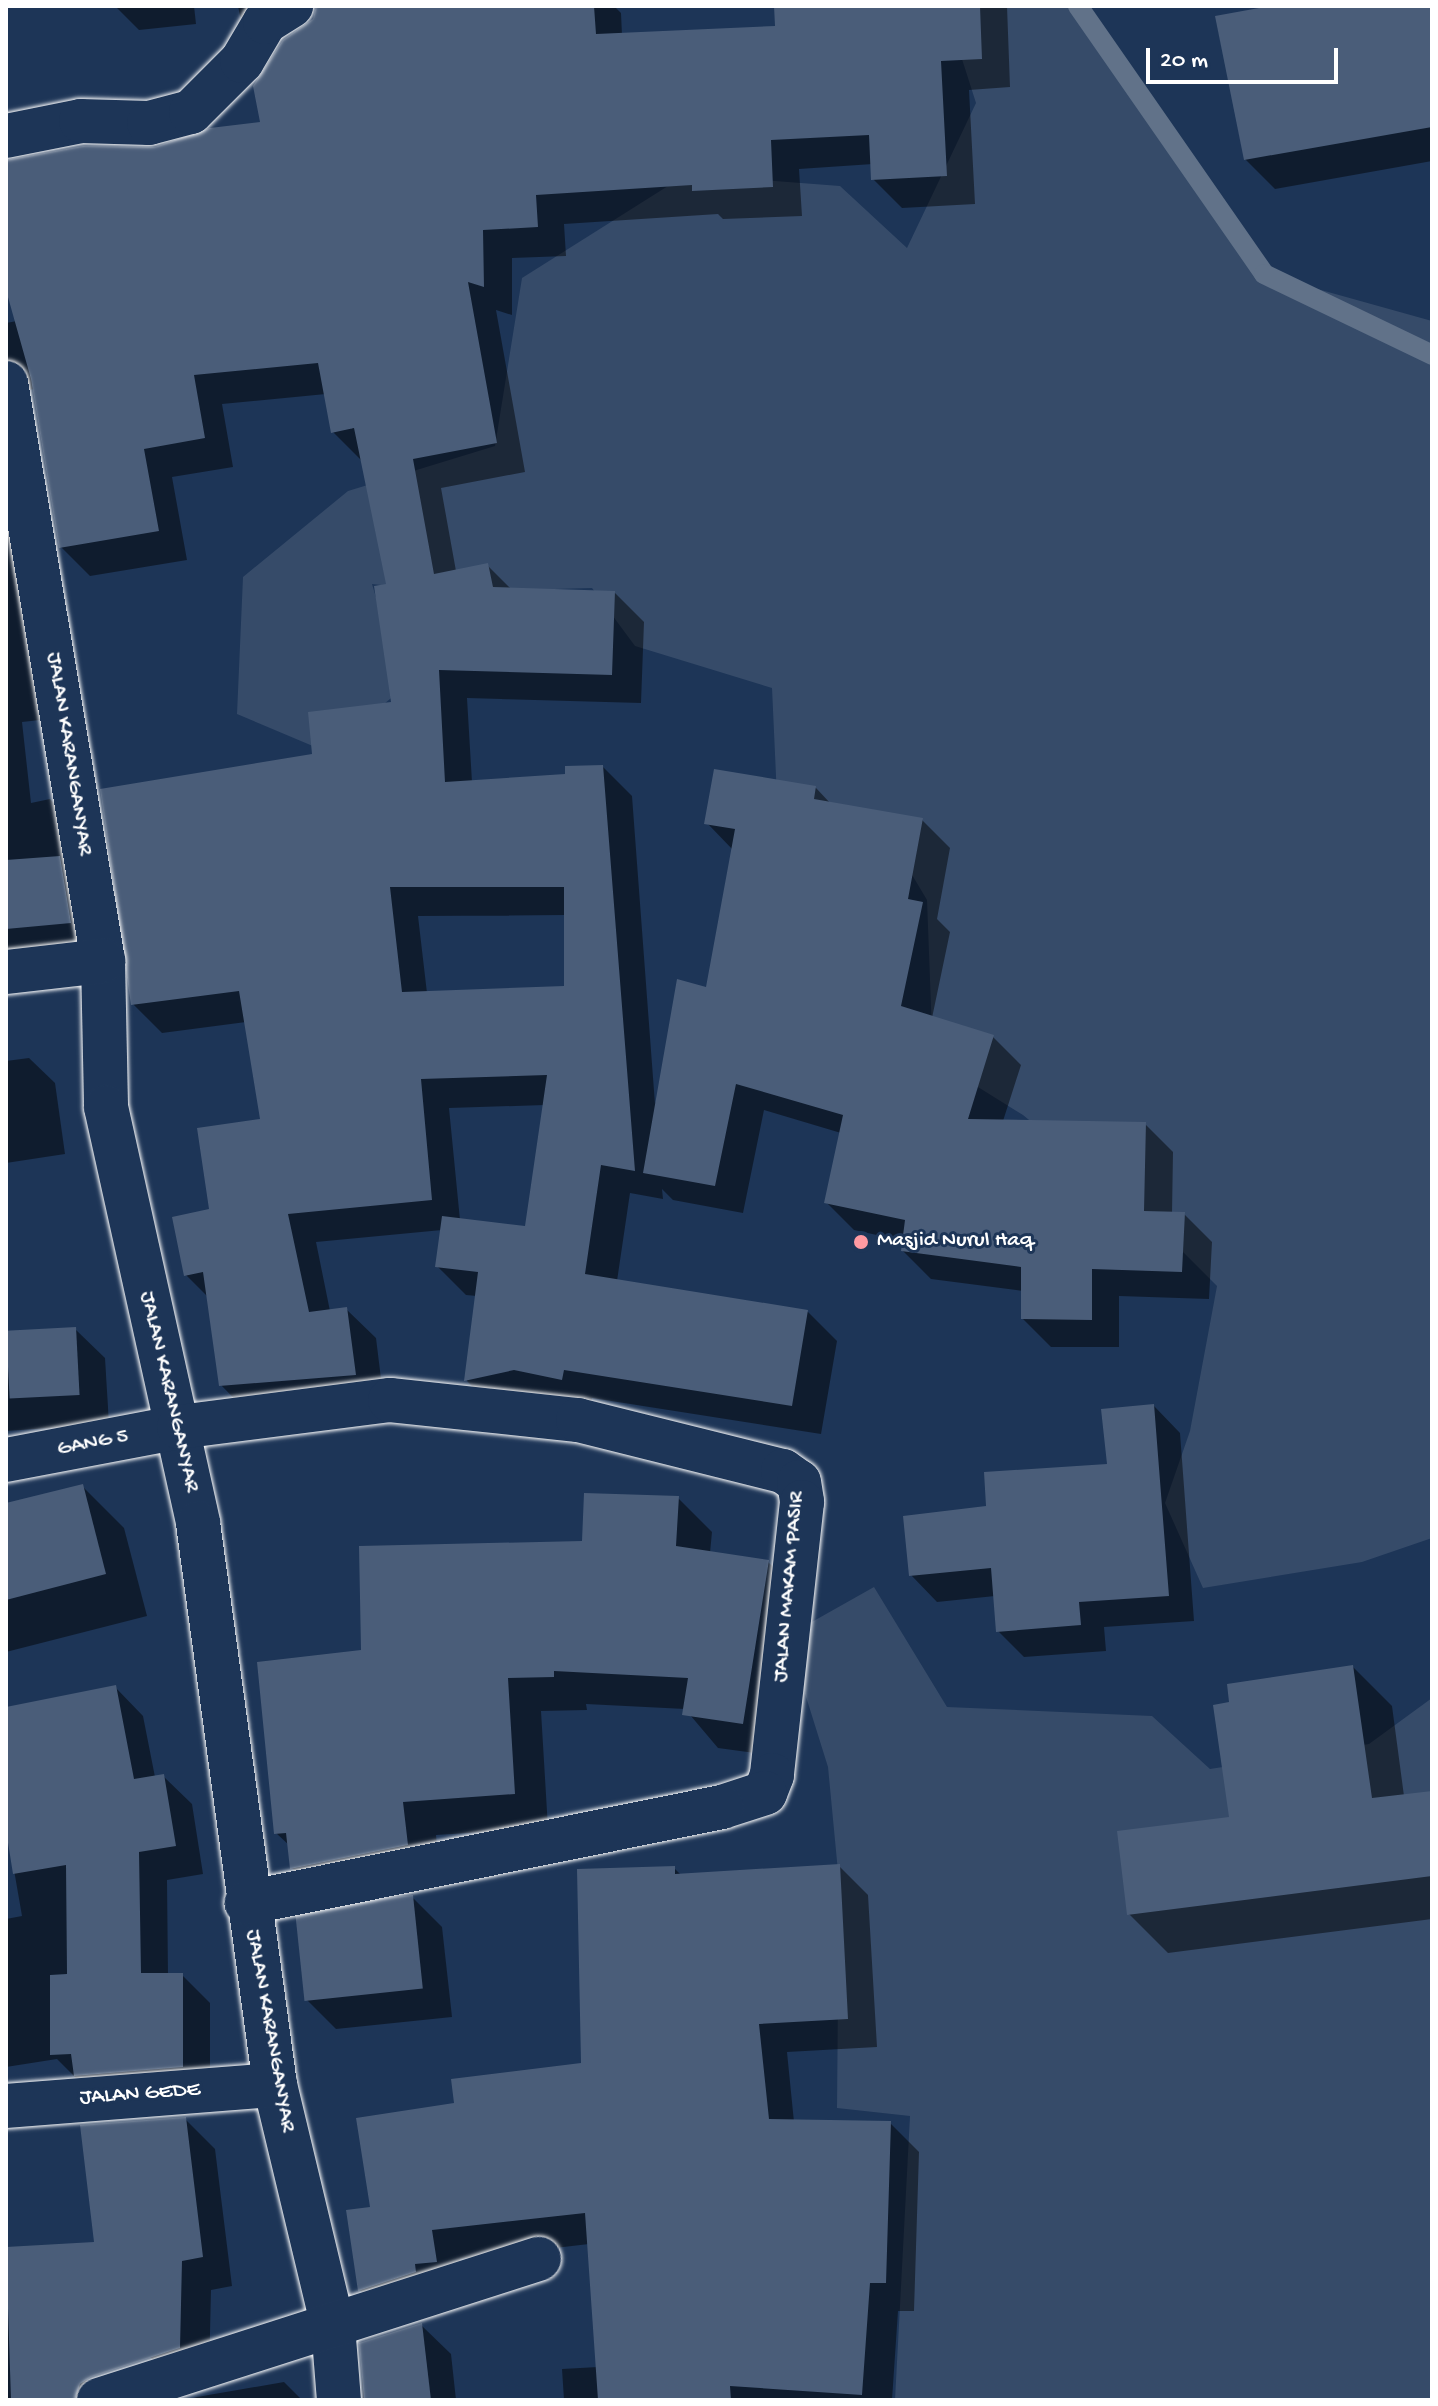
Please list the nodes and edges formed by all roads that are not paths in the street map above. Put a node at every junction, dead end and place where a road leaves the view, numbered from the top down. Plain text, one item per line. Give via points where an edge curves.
1 (291, 6) edge
2 (6, 136) edge
3 (6, 383) edge
4 (14, 453) edge
5 (103, 961) junction
6 (6, 972) edge
7 (179, 1427) junction
8 (6, 1460) edge
9 (247, 1903) junction
10 (275, 2085) junction
11 (6, 2106) edge
12 (539, 2259) dead end
13 (333, 2326) junction
14 (99, 2400) edge
15 (339, 2400) edge

1 - 2 street via 265,22 235,70 191,112 149,123 81,121
3 - 4 street, JALAN KARANGANYAR
4 - 5 street, JALAN KARANGANYAR
5 - 6 street
5 - 7 street, JALAN KARANGANYAR via 106,1107 142,1283
7 - 8 street, GANG 5
7 - 9 street, JALAN KARANGANYAR via 198,1523
7 - 9 street, JALAN MAKAM PASIR via 390,1400 578,1420 783,1471 799,1482 802,1491 772,1775 765,1793 649,1823
9 - 10 street, JALAN KARANGANYAR
10 - 11 street, JALAN GEDE
10 - 13 street, JALAN KARANGANYAR
12 - 13 street
13 - 14 street
13 - 15 street, JALAN KARANGANYAR

